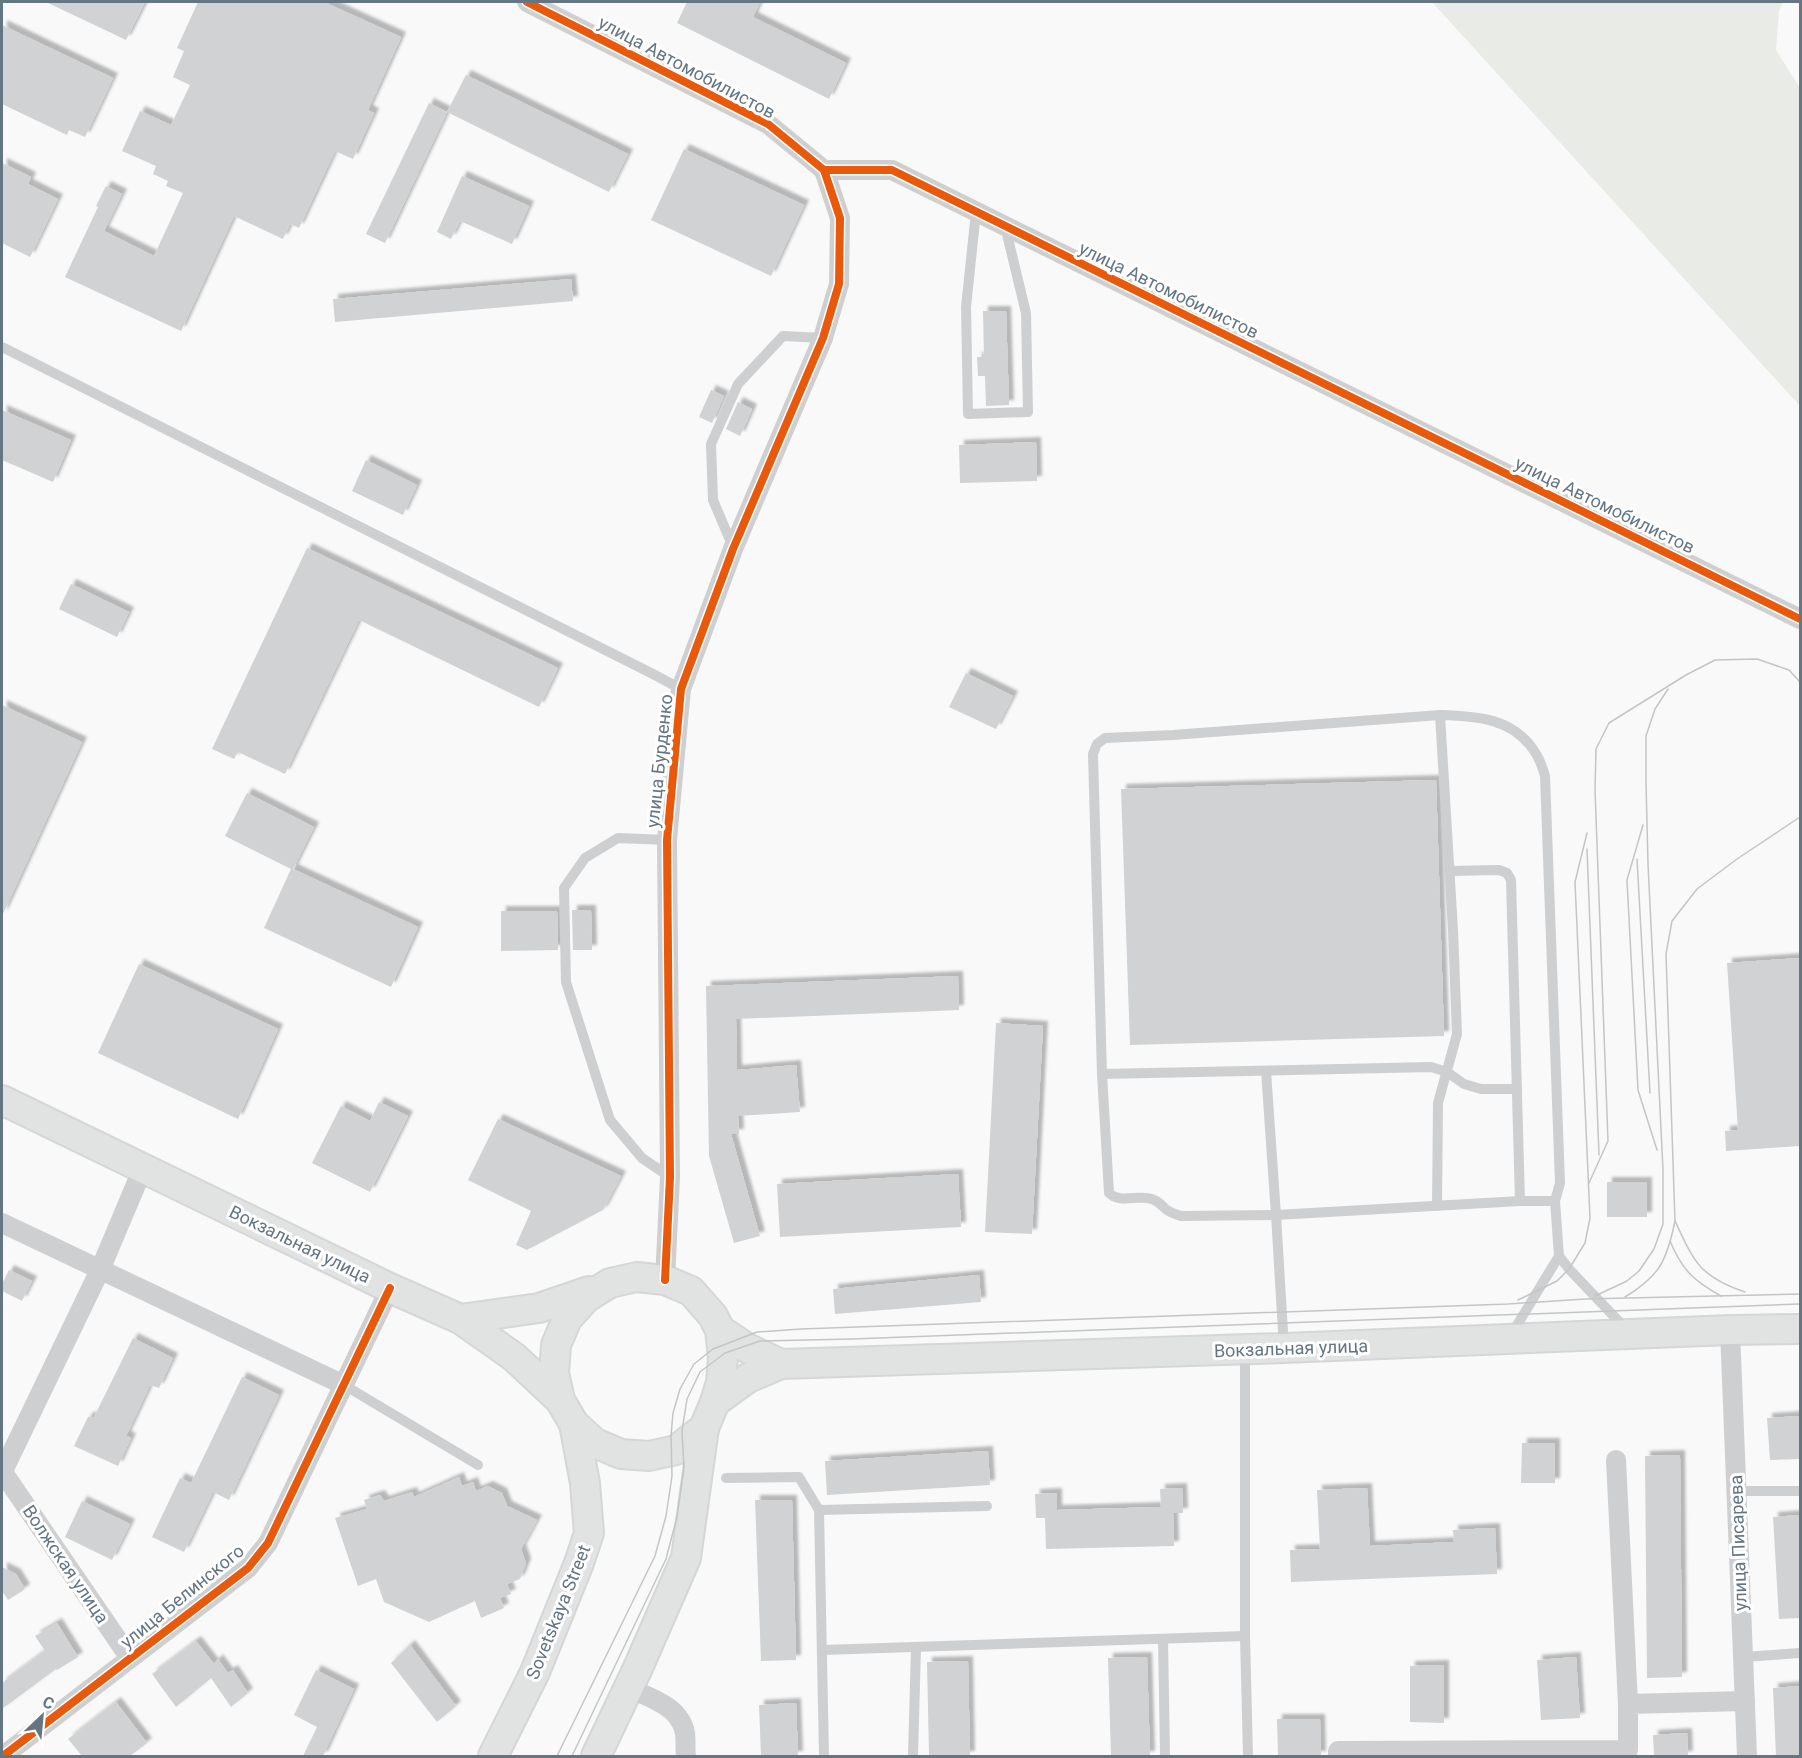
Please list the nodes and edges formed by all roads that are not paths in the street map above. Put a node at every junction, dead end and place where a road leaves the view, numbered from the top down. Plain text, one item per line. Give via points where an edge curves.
1 (527, 2) edge
2 (824, 170) junction
3 (976, 212) junction
4 (1005, 226) junction
5 (823, 338) junction
6 (2, 347) edge
7 (733, 549) junction
8 (1800, 619) edge
9 (681, 689) junction
10 (1440, 715) junction
11 (667, 840) junction
12 (1449, 871) junction
13 (1266, 1071) junction
14 (1447, 1072) junction
15 (1102, 1074) junction
16 (1517, 1089) junction
17 (2, 1100) edge
18 (143, 1168) junction
19 (670, 1177) junction
20 (1520, 1201) junction
21 (1556, 1201) junction
22 (1437, 1206) junction
23 (1276, 1215) junction
24 (2, 1223) edge
25 (1559, 1256) junction
26 (100, 1270) junction
27 (665, 1280) junction
28 (610, 1283) junction
29 (390, 1288) junction
30 (460, 1319) junction
31 (1800, 1329) edge
32 (720, 1330) junction
33 (1730, 1330) junction
34 (1631, 1334) junction
35 (1508, 1339) junction
36 (1284, 1348) junction
37 (1245, 1350) junction
38 (781, 1364) junction
39 (344, 1385) junction
40 (560, 1400) junction
41 (715, 1402) junction
42 (574, 1424) junction
43 (704, 1428) junction
44 (1616, 1460) dead end
45 (478, 1465) dead end
46 (2, 1471) edge
47 (726, 1478) dead end
48 (1736, 1491) junction
49 (1800, 1491) edge
50 (987, 1506) dead end
51 (819, 1510) junction
52 (1245, 1636) junction
53 (1163, 1639) junction
54 (916, 1647) junction
55 (823, 1650) junction
56 (1800, 1653) edge
57 (1743, 1657) junction
58 (130, 1658) junction
59 (629, 1688) junction
60 (1744, 1701) junction
61 (1628, 1704) junction
62 (1628, 1753) edge
63 (3, 1756) edge
64 (493, 1756) edge
65 (596, 1756) edge
66 (686, 1756) edge
67 (824, 1756) edge
68 (913, 1756) edge
69 (1165, 1756) edge
70 (1248, 1756) edge
71 (1338, 1756) edge
72 (1747, 1756) edge

1 - 2 street, улица Автомобилистов via 768,124
2 - 3 street, улица Автомобилистов via 892,170
2 - 5 street, улица Бурденко via 840,218 839,284
3 - 4 street, улица Автомобилистов
3 - 4 lane via 966,307 969,414 1028,412 1026,313
4 - 8 street, улица Автомобилистов
5 - 7 street, улица Бурденко
5 - 7 lane via 783,336 738,384 711,444 714,500
6 - 9 lane, улица Бурденко
7 - 9 street, улица Бурденко
9 - 11 street, улица Бурденко
10 - 12 lane
10 - 15 lane via 1105,738 1097,744 1093,754
10 - 21 lane via 1476,716 1503,724 1521,735 1536,754 1545,776 1560,1183
11 - 19 street, улица Бурденко
11 - 19 lane via 618,838 585,858 564,888 566,982 610,1120 642,1158
12 - 14 lane via 1457,1034
12 - 16 lane via 1499,870 1511,880
13 - 14 lane via 1431,1067
13 - 15 lane
13 - 23 lane
14 - 16 lane via 1464,1084 1481,1089
14 - 22 lane via 1438,1104
15 - 23 lane via 1109,1193 1114,1197 1148,1198 1180,1216
16 - 20 lane
17 - 18 main road, Вокзальная улица
18 - 26 street
18 - 29 main road, Вокзальная улица
19 - 27 street, улица Бурденко
20 - 21 lane
20 - 22 lane
21 - 25 lane
22 - 23 lane
23 - 36 lane
24 - 26 street
25 - 34 lane
25 - 35 lane
26 - 39 street
26 - 46 street
27 - 28 main road, Sovetskaya Street via 637,1277
27 - 32 main road, Sovetskaya Street via 691,1291
28 - 30 main road via 539,1308
28 - 40 main road, Sovetskaya Street via 585,1298 567,1319 556,1345 554,1373
29 - 30 main road, Вокзальная улица
29 - 39 street, улица Белинского
30 - 40 main road, Sovetskaya Street via 514,1357
31 - 33 main road, Вокзальная улица
32 - 38 main road, Вокзальная улица
32 - 41 main road, Sovetskaya Street via 723,1357
33 - 34 main road, Вокзальная улица
33 - 48 street, улица Писарева
34 - 35 main road, Вокзальная улица
35 - 36 main road, Вокзальная улица
36 - 37 main road, Вокзальная улица
37 - 38 main road, Вокзальная улица
37 - 52 lane
38 - 41 main road, Вокзальная улица via 748,1378
39 - 45 lane
39 - 58 street, улица Белинского via 268,1543 248,1568
40 - 42 main road, Sovetskaya Street
41 - 43 main road, Sovetskaya Street
42 - 43 main road, Sovetskaya Street via 595,1443 621,1454 649,1456 676,1450
42 - 64 main road, Sovetskaya Street via 589,1533 535,1672
43 - 59 main road, Sovetskaya Street via 686,1558
44 - 61 street
46 - 58 street, Волжская улица
47 - 51 lane via 799,1477
48 - 49 lane
48 - 57 street, улица Писарева
50 - 51 lane
51 - 55 lane
52 - 53 lane
52 - 70 lane
53 - 54 lane
53 - 69 lane
54 - 55 lane
54 - 68 lane
55 - 67 lane
56 - 57 lane
57 - 60 street, улица Писарева
58 - 63 street, улица Белинского
59 - 65 main road, Sovetskaya Street
59 - 66 street via 665,1705 678,1716 685,1731
60 - 61 street
60 - 72 street, улица Писарева
61 - 62 street
62 - 71 street via 1338,1751

